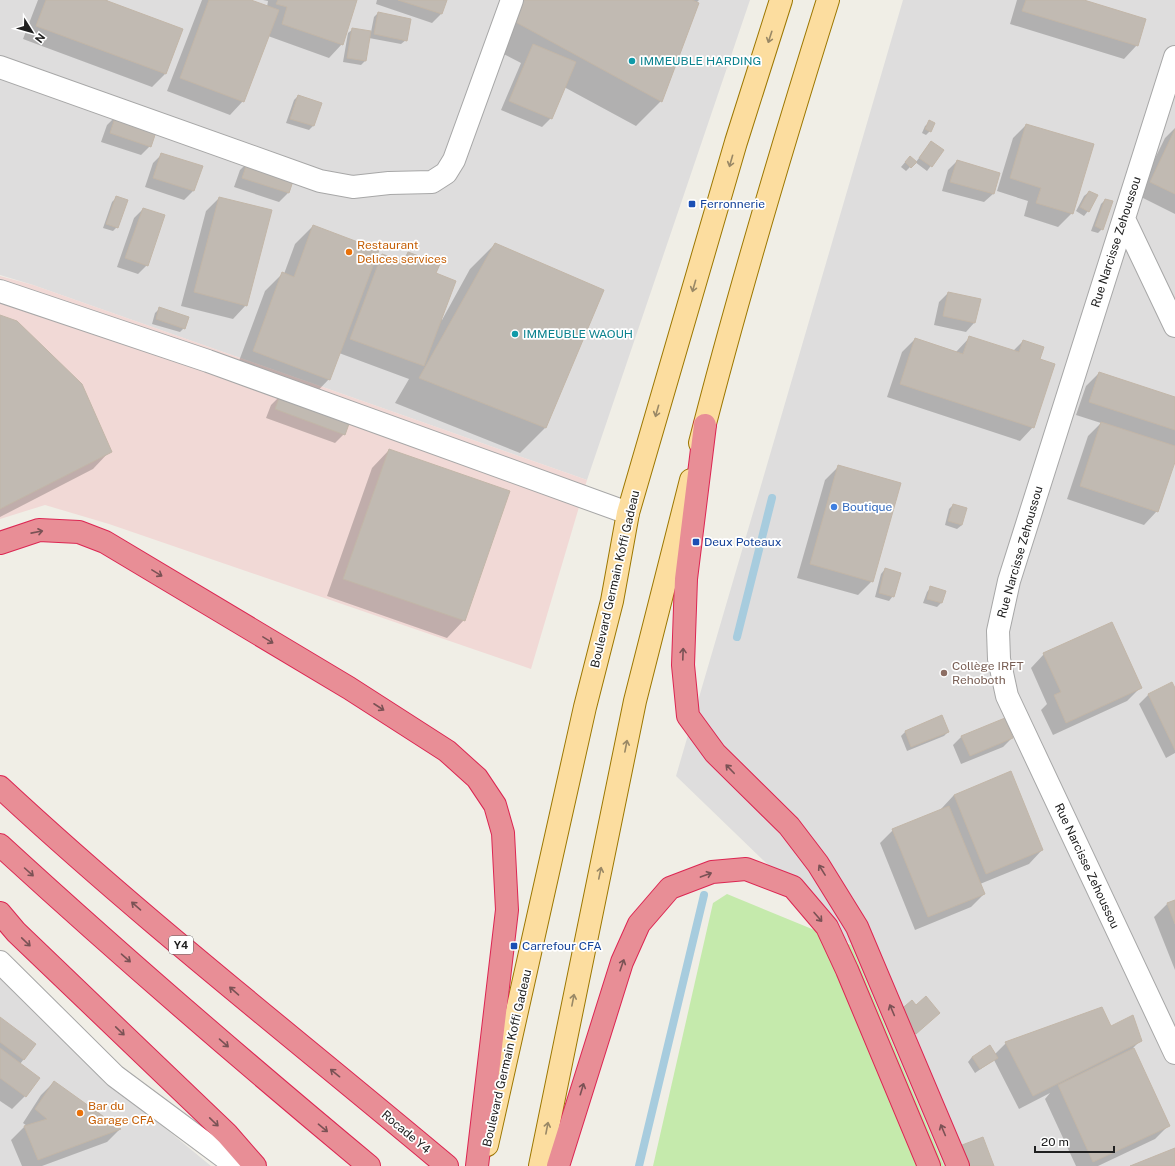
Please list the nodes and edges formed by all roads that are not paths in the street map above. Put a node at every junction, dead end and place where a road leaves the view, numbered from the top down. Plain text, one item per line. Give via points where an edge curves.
1 (512, 0) edge
2 (781, 0) edge
3 (828, 0) edge
4 (1175, 57) edge
5 (0, 67) edge
6 (1124, 219) junction
7 (0, 291) edge
8 (1175, 326) edge
9 (704, 425) junction
10 (628, 513) junction
11 (0, 543) edge
12 (0, 770) edge
13 (0, 787) edge
14 (44, 828) junction
15 (0, 845) edge
16 (0, 913) edge
17 (0, 962) edge
18 (1175, 1053) edge
19 (236, 1166) edge
20 (255, 1166) edge
21 (369, 1166) edge
22 (446, 1166) edge
23 (477, 1166) edge
24 (482, 1166) edge
25 (540, 1166) edge
26 (558, 1166) edge
27 (929, 1166) edge
28 (958, 1166) edge

1 - 5 street via 454,160 446,173 432,182 353,187 320,182
2 -> 10 main road, Boulevard Germain Koffi Gadeau via 732,157
3 - 9 main road via 785,136
4 - 6 street, Rue Narcisse Zehoussou
6 - 8 street
6 - 18 street, Rue Narcisse Zehoussou via 1009,581 998,630 999,659 1007,696
7 - 10 street via 208,361
25 -> 9 main road via 635,702
28 -> 9 highway via 857,927 818,864 789,826 715,753 688,716 683,665 686,579
10 - 24 main road, Boulevard Germain Koffi Gadeau via 612,601 585,707
11 -> 23 highway via 39,530 79,532 105,542 356,692 446,751 477,778 495,805 503,833 507,910
12 - 14 highway
13 - 14 highway, Y4
22 -> 14 highway, Rocade Y4 / Y4 via 259,1012
15 -> 21 highway via 75,914
16 -> 20 highway via 16,932 227,1134
17 - 19 street via 115,1076
26 -> 27 highway via 622,962 639,924 670,888 712,872 746,869 793,887 827,927

